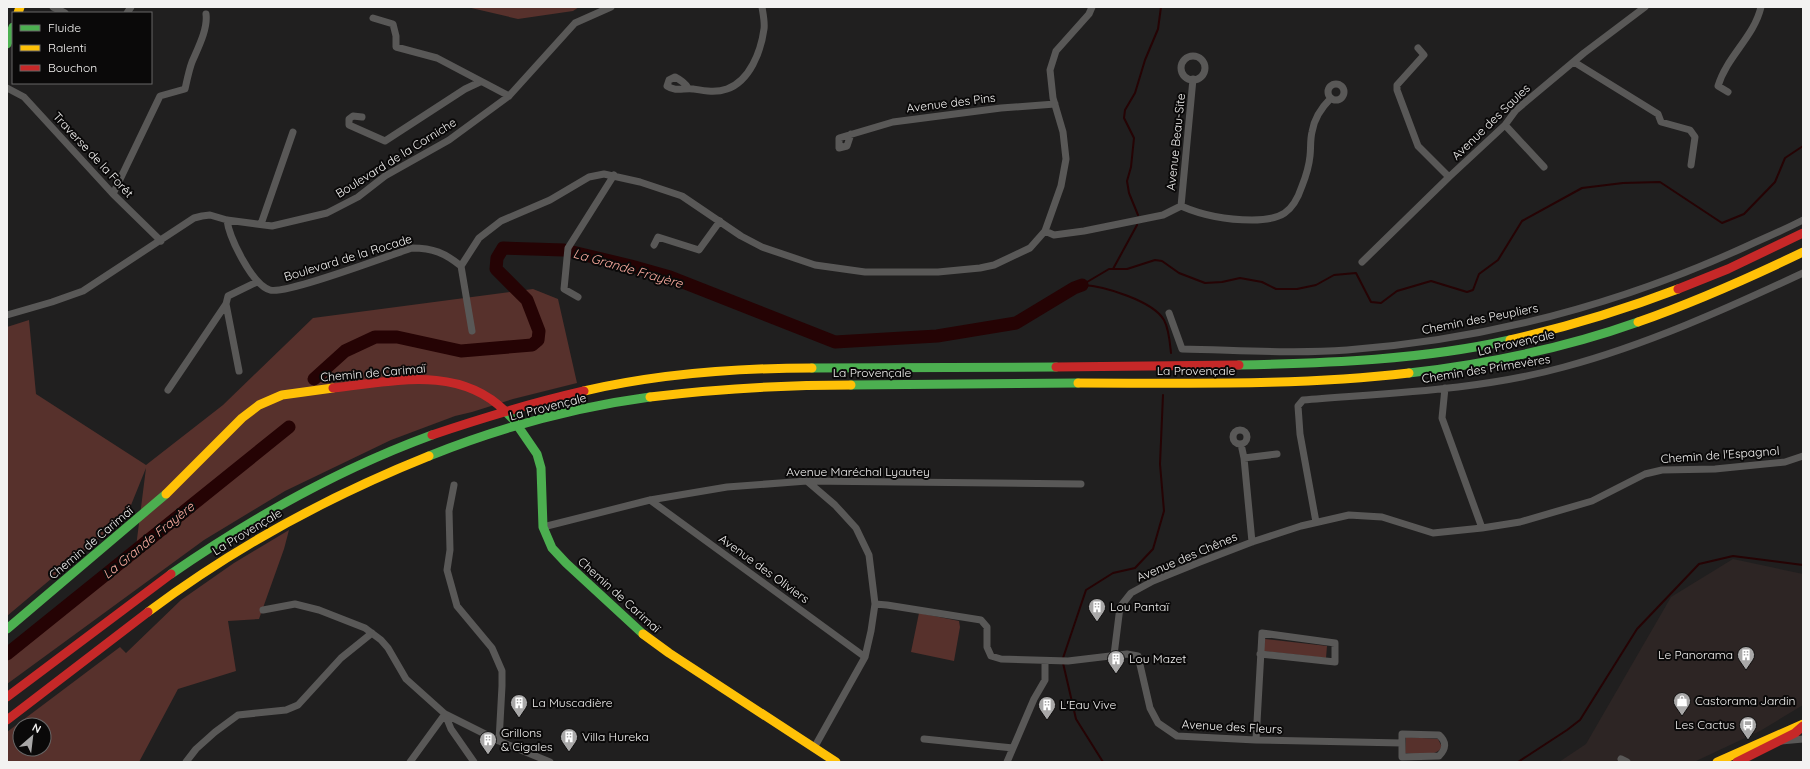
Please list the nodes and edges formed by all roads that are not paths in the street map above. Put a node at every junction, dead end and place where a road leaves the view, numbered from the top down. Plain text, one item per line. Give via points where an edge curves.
1 (53, 7) edge
2 (612, 7) edge
3 (762, 7) edge
4 (1092, 7) edge
5 (1645, 7) edge
6 (1761, 7) edge
7 (63, 12) edge
8 (206, 14) dead end
9 (373, 18) dead end
10 (12, 30) edge
11 (7, 44) edge
12 (1418, 48) dead end
13 (1574, 62) junction
14 (1193, 80) dead end
15 (480, 82) junction
16 (7, 88) edge
17 (688, 88) dead end
18 (1728, 92) dead end
19 (510, 96) junction
20 (1331, 98) dead end
21 (1055, 104) junction
22 (362, 117) dead end
23 (1505, 125) junction
24 (293, 132) dead end
25 (851, 134) dead end
26 (1691, 165) dead end
27 (1544, 167) dead end
28 (614, 175) junction
29 (1449, 176) junction
30 (113, 194) junction
31 (1181, 206) junction
32 (227, 220) junction
33 (1803, 220) edge
34 (720, 221) junction
35 (261, 224) junction
36 (1045, 231) junction
37 (1803, 233) edge
38 (161, 241) junction
39 (654, 246) dead end
40 (1803, 252) edge
41 (1362, 262) dead end
42 (461, 266) junction
43 (1803, 273) edge
44 (258, 282) junction
45 (578, 297) dead end
46 (226, 304) junction
47 (1168, 313) dead end
48 (7, 315) edge
49 (472, 331) dead end
50 (239, 371) dead end
51 (1445, 388) junction
52 (168, 390) dead end
53 (1241, 444) dead end
54 (1277, 454) dead end
55 (1803, 456) edge
56 (1244, 458) junction
57 (807, 481) junction
58 (1081, 484) dead end
59 (454, 485) dead end
60 (650, 500) junction
61 (1316, 522) junction
62 (543, 527) junction
63 (1482, 528) junction
64 (1252, 542) junction
65 (875, 604) junction
66 (263, 610) dead end
67 (7, 629) edge
68 (372, 633) junction
69 (1260, 654) junction
70 (1114, 655) junction
71 (865, 657) junction
72 (1045, 661) junction
73 (7, 698) edge
74 (445, 714) junction
75 (7, 720) edge
76 (1803, 725) edge
77 (924, 739) dead end
78 (1803, 739) edge
79 (1256, 740) junction
80 (498, 741) junction
81 (1779, 742) junction
82 (1402, 743) junction
83 (814, 748) junction
84 (1013, 748) junction
85 (186, 762) edge
86 (410, 762) edge
87 (474, 762) edge
88 (550, 762) edge
89 (836, 762) edge
90 (1007, 762) edge
91 (1717, 762) edge
92 (1737, 762) edge

1 - 7 street
2 - 19 street, Boulevard de la Corniche via 575,23
3 - 17 street via 764,27 759,52 745,76 726,90 712,92
4 - 21 street via 1089,14 1056,51 1050,70
5 - 13 street, Avenue des Saules
6 - 18 street via 1752,31 1730,61 1719,82 1718,86
8 - 30 street via 207,20 185,89 160,96
9 - 15 street via 393,24 396,47 437,58
10 - 11 main road
12 - 29 street via 1424,55 1397,85 1397,90 1418,146
13 - 23 street, Avenue des Saules via 1516,110
13 - 26 street via 1658,114 1661,122 1690,130 1695,137
14 - 31 street, Avenue Beau-Site
15 - 19 street
15 - 22 street via 385,141 349,125 349,119 353,116
16 - 30 street, Traverse de la Forêt via 24,97
19 - 35 street, Boulevard de la Corniche via 449,140 386,176 358,198 327,213 272,226
20 - 31 street via 1321,108 1312,131 1310,158 1297,202 1284,214 1267,220 1222,219
21 - 25 street, Avenue des Pins via 893,122
21 - 36 street via 1063,132 1066,158 1061,186
23 - 27 street
23 - 29 street, Avenue des Saules
24 - 35 street
28 - 34 street via 682,196
28 - 42 street via 589,177 550,200 501,221 479,238
28 - 45 street via 567,252 564,289
29 - 41 street, Avenue des Saules
30 - 38 street, Traverse de la Forêt
31 - 36 street via 1163,215 1084,231 1054,234
32 - 35 street, Boulevard de la Corniche
32 - 38 street, Boulevard de la Corniche via 210,216 194,218
32 - 44 street via 228,230
33 - 47 street, Chemin des Peupliers via 1689,272 1636,292 1529,322 1414,343 1331,351 1182,349
34 - 36 street via 741,236 786,256 815,265 865,272 938,272 980,268 1030,248
34 - 39 street via 699,250 658,236
37 - 73 main road, La Provençale via 1719,274 1615,312 1531,336 1411,357 1304,365 758,370 644,380 532,405 449,430 355,468 266,513 150,590
38 - 48 street, Boulevard de la Corniche via 83,291
40 - 75 main road, La Provençale via 1726,290 1633,324 1534,352 1430,372 1300,382 800,385 736,388 612,404 536,422 429,456 374,478 327,500 248,544 152,609
42 - 44 street, Boulevard de la Rocade via 447,255 427,248 412,248 284,290 271,291
42 - 49 street
43 - 51 street, Chemin des Primevères via 1623,349 1551,370
44 - 46 street via 228,296
46 - 50 street
46 - 52 street
51 - 61 street, Chemin des Primevères via 1303,400 1298,406 1300,434
51 - 63 street via 1442,418
53 - 56 street
54 - 56 street
55 - 63 street, Chemin de l'Espagnol via 1785,462 1715,469 1662,470 1645,474 1592,501 1520,522
56 - 64 street
57 - 58 street, Avenue Maréchal Lyautey
57 - 60 street, Avenue Maréchal Lyautey via 727,487
57 - 65 street via 856,528 869,555
59 - 80 street via 449,511 450,550 447,570 457,606 492,648 502,671
60 - 62 street, Avenue Maréchal Lyautey
60 - 71 street, Avenue des Oliviers
61 - 63 street, Chemin de l'Espagnol via 1349,515 1382,517 1433,533
61 - 64 street, Avenue des Chênes
62 - 67 main road, Chemin de Carimaï via 543,478 537,454 513,419 483,392 462,384 427,379 302,392 273,398 252,409 155,505
62 - 83 main road, Chemin de Carimaï via 552,548 559,556 642,633 738,700
64 - 70 street, Avenue des Chênes via 1153,581 1130,593 1120,607
65 - 71 street
65 - 72 street, Avenue des Fleurs via 981,620 987,627 986,647 991,656 1001,659
66 - 68 street via 295,604 319,610
68 - 74 street via 388,648 406,679
68 - 85 street via 327,671 298,705 286,710 238,715 214,732
69 - 69 street via 1335,662 1335,643 1262,633
69 - 79 street
70 - 72 street, Avenue des Fleurs
70 - 79 street, Avenue des Fleurs via 1138,656 1150,708 1158,723 1177,736
71 - 83 street
72 - 84 street via 1045,680
74 - 80 street
74 - 86 street
74 - 87 street via 451,729
76 - 81 main road
76 - 91 main road
77 - 84 street
78 - 81 street
79 - 82 street, Avenue des Fleurs
80 - 88 street
81 - 92 main road
82 - 82 street via 1402,757 1439,756 1445,746 1439,735 1402,734
83 - 89 main road, Chemin de Carimaï
84 - 90 street

